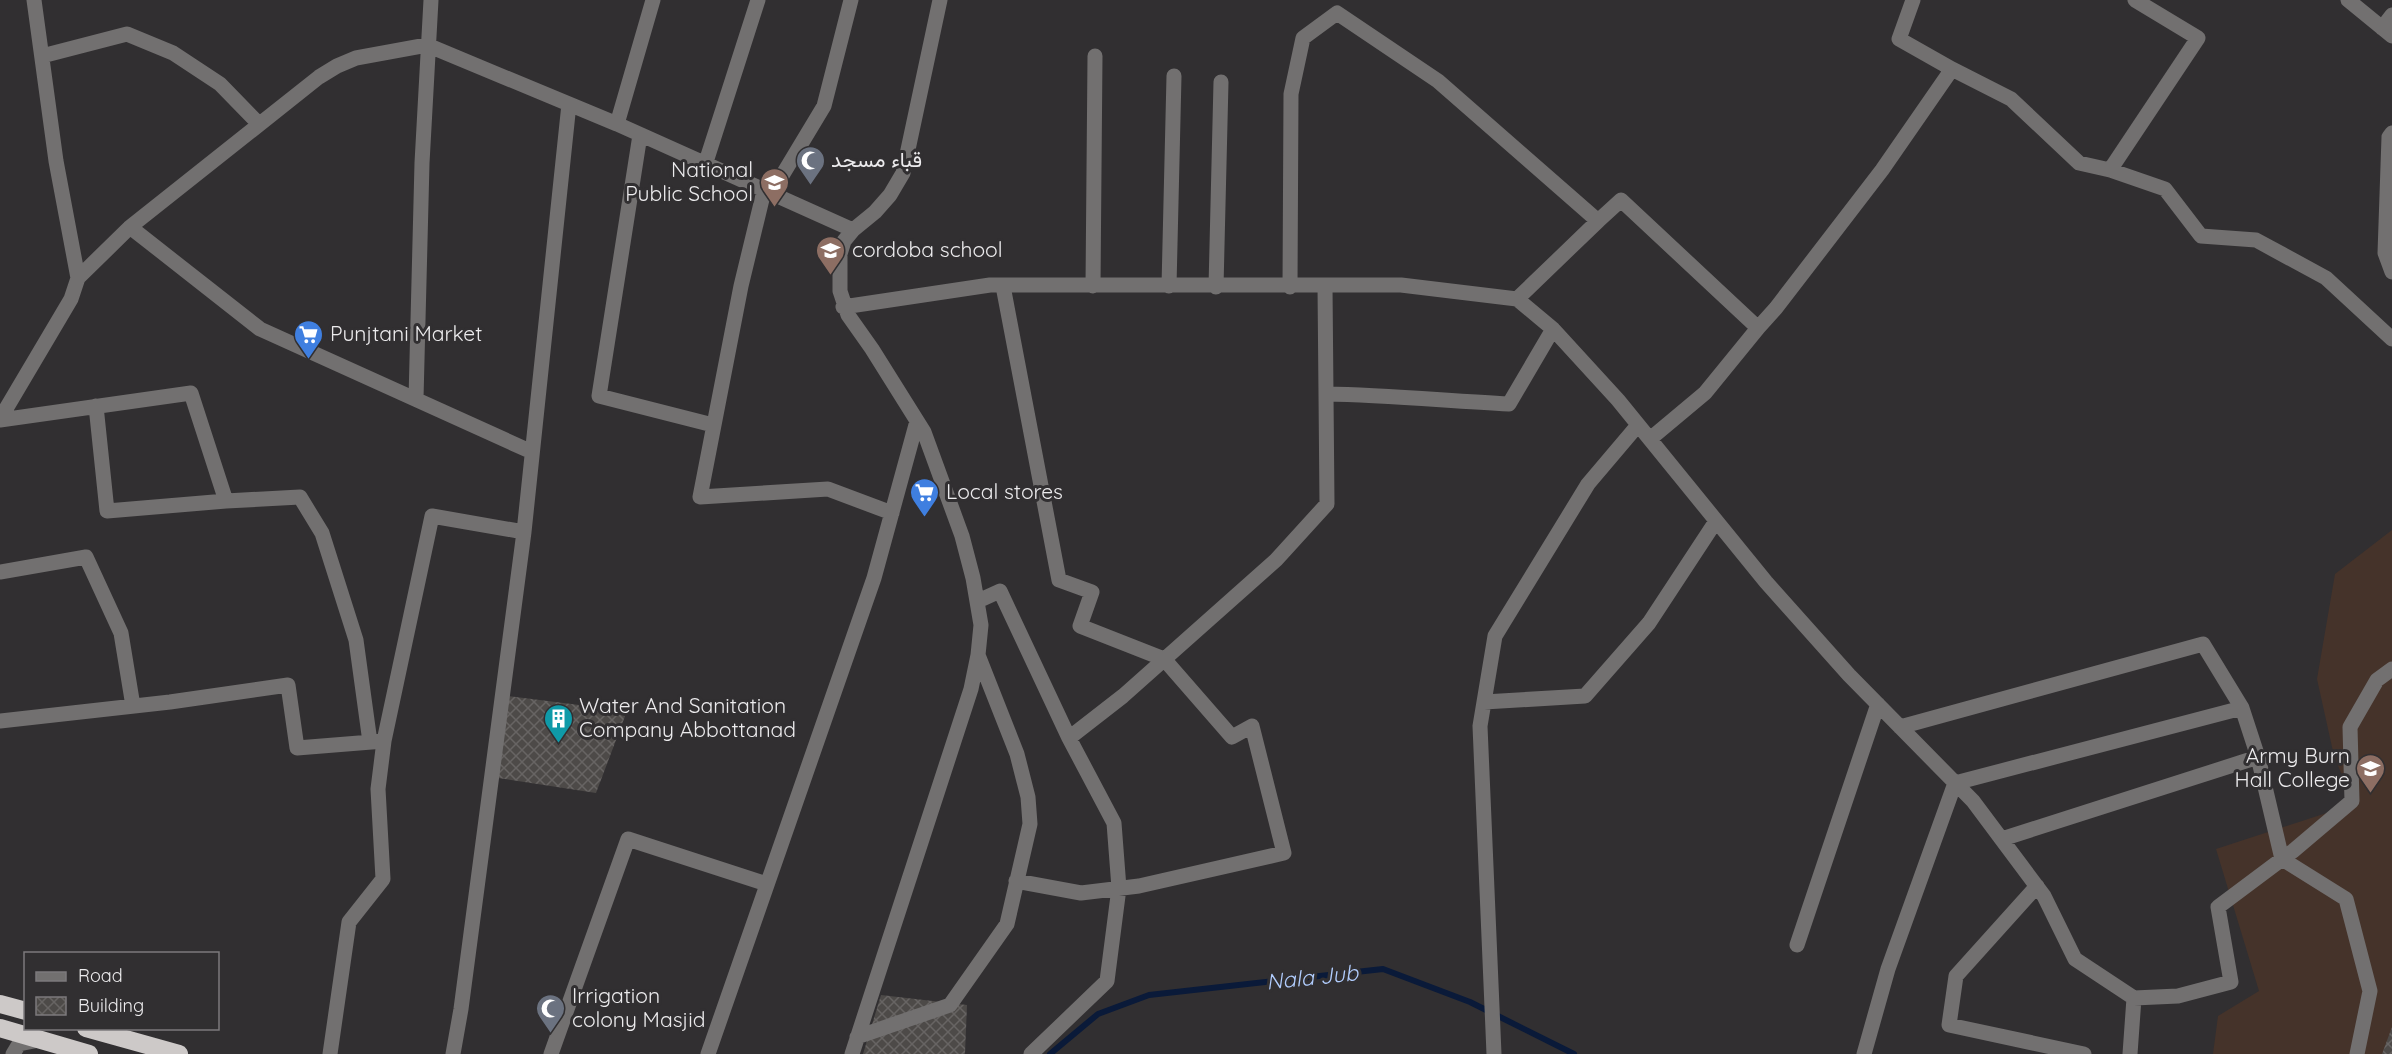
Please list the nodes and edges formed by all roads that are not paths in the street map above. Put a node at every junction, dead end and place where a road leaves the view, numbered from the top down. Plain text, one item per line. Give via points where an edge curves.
1 (34, 0) edge
2 (431, 0) edge
3 (653, 0) edge
4 (851, 0) edge
5 (940, 0) edge
6 (1913, 0) edge
7 (2135, 0) edge
8 (2348, 0) edge
9 (755, 1) edge
10 (2392, 15) edge
11 (2387, 32) edge
12 (427, 45) junction
13 (42, 56) junction
14 (1095, 56) dead end
15 (1952, 69) junction
16 (1173, 76) dead end
17 (1221, 82) dead end
18 (569, 104) junction
19 (259, 124) junction
20 (617, 124) junction
21 (2392, 133) edge
22 (640, 135) junction
23 (705, 165) junction
24 (2109, 170) junction
25 (767, 192) junction
26 (1598, 221) junction
27 (130, 227) junction
28 (853, 230) junction
29 (2392, 272) edge
30 (78, 278) junction
31 (1003, 286) junction
32 (1093, 286) junction
33 (1169, 286) junction
34 (1325, 286) junction
35 (1216, 287) junction
36 (1290, 287) junction
37 (1517, 299) junction
38 (843, 307) junction
39 (1758, 328) junction
40 (1553, 329) junction
41 (2392, 339) edge
42 (1326, 394) junction
43 (7, 396) edge
44 (416, 399) junction
45 (96, 406) junction
46 (0, 419) edge
47 (917, 421) junction
48 (713, 425) junction
49 (1638, 425) junction
50 (1650, 439) junction
51 (532, 452) junction
52 (226, 501) junction
53 (892, 513) junction
54 (1716, 521) junction
55 (524, 532) junction
56 (0, 572) edge
57 (978, 601) junction
58 (978, 656) junction
59 (1164, 659) junction
60 (2392, 669) edge
61 (1484, 702) junction
62 (1878, 704) junction
63 (133, 706) junction
64 (2242, 708) junction
65 (0, 721) edge
66 (1900, 727) junction
67 (1069, 738) junction
68 (377, 741) junction
69 (2258, 757) junction
70 (1955, 783) junction
71 (2002, 839) junction
72 (2282, 859) junction
73 (1017, 881) junction
74 (767, 884) junction
75 (2037, 886) junction
76 (1119, 888) junction
77 (1797, 945) dead end
78 (2134, 998) junction
79 (0, 1004) edge
80 (24, 1010) edge
81 (2, 1029) edge
82 (90, 1030) edge
83 (857, 1037) junction
84 (39, 1040) junction
85 (14, 1052) edge
86 (89, 1054) edge
87 (179, 1054) edge
88 (330, 1054) edge
89 (453, 1054) edge
90 (551, 1054) edge
91 (708, 1054) edge
92 (852, 1054) edge
93 (1031, 1054) edge
94 (1494, 1054) edge
95 (1864, 1054) edge
96 (2084, 1054) edge
97 (2130, 1054) edge
98 (2356, 1054) edge

1 - 13 street
2 - 12 street
3 - 20 street
4 - 25 street via 824,106
5 - 28 street via 903,173 890,195
6 - 15 street via 1899,39
7 - 24 street via 2198,38
8 - 11 street
9 - 23 street
10 - 11 street
12 - 18 street
12 - 19 street via 356,58 337,66
12 - 44 street
13 - 19 street via 127,34 173,53 219,84
13 - 30 street
14 - 32 street
15 - 24 street via 2011,99 2079,163
15 - 39 street via 1882,170
16 - 33 street
17 - 35 street
18 - 20 street
18 - 51 street
19 - 27 street
20 - 22 street
21 - 29 street via 2385,253
22 - 23 street
22 - 48 street via 599,396
23 - 25 street
24 - 41 street via 2165,189 2201,236 2256,240 2326,278
25 - 28 street
25 - 48 street via 741,286
26 - 36 street via 1438,81 1337,13 1304,38 1291,94
26 - 37 street
26 - 39 street via 1621,200
27 - 30 street
27 - 44 street via 260,329
28 - 38 street via 840,254
30 - 43 street via 71,299
31 - 32 street
31 - 38 street
31 - 59 street via 1059,580 1092,592 1080,626
32 - 33 street
33 - 35 street
34 - 36 street
34 - 37 street via 1401,285
34 - 42 street
35 - 36 street
37 - 40 street
38 - 47 street
39 - 50 street via 1705,393
40 - 42 street via 1509,404
40 - 49 street
42 - 59 street via 1327,504 1276,560
43 - 46 street
44 - 51 street
45 - 46 street
45 - 52 street via 191,393
45 - 52 street via 107,511
47 - 53 street
47 - 57 street via 962,536
48 - 53 street via 700,496 828,489
49 - 50 street
49 - 61 street via 1588,484 1495,636
50 - 54 street
51 - 55 street
52 - 68 street via 300,497 322,533 356,640
53 - 74 street via 874,578
54 - 61 street via 1649,623 1585,696
54 - 62 street via 1811,633
55 - 68 street via 432,516
55 - 89 street
56 - 63 street via 86,557 121,633
57 - 58 street
57 - 67 street via 1000,591
58 - 73 street via 1017,754 1028,797 1029,824
58 - 83 street via 971,689
59 - 67 street
59 - 76 street via 1232,737 1252,726 1284,853
60 - 72 street via 2377,680 2350,727 2352,801
61 - 94 street via 1480,726
62 - 66 street
62 - 77 street
63 - 65 street
63 - 68 street via 288,685 297,748
64 - 66 street via 2203,644
64 - 69 street
64 - 70 street
66 - 70 street
67 - 76 street via 1114,823
68 - 88 street via 383,879 349,922
69 - 71 street
69 - 72 street
70 - 71 street
70 - 95 street via 1888,969
71 - 75 street
72 - 78 street via 2218,907 2231,982 2178,996
72 - 98 street via 2346,899 2370,991
73 - 76 street via 1081,892
73 - 83 street via 1007,924 950,1005
74 - 90 street via 628,839
74 - 91 street
75 - 78 street via 2075,958
75 - 96 street via 1956,975 1949,1025
76 - 93 street via 1107,981
78 - 97 street
79 - 80 highway
81 - 84 highway
81 - 85 street via 12,1041
82 - 87 highway
83 - 92 street
84 - 85 street via 27,1041
84 - 86 highway

